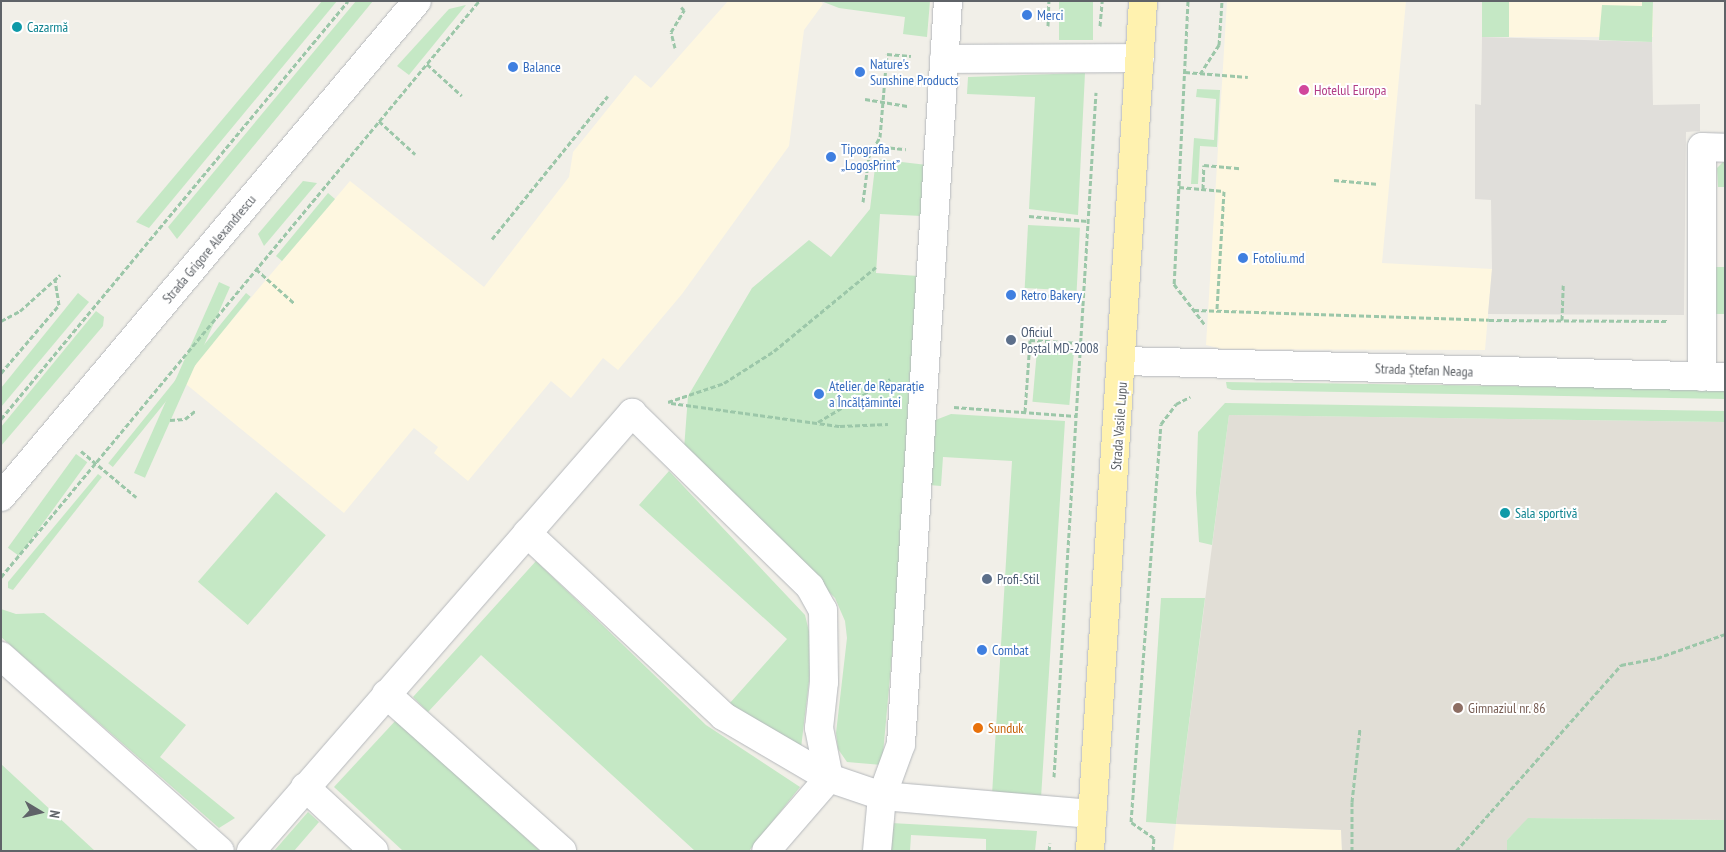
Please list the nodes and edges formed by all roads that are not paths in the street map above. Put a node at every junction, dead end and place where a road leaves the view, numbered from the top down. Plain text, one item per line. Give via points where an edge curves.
1 (417, 1) edge
2 (948, 1) edge
3 (1144, 1) edge
4 (1140, 58) junction
5 (944, 59) junction
6 (1725, 148) edge
7 (1123, 361) junction
8 (1713, 377) edge
9 (1, 496) edge
10 (527, 533) junction
11 (1, 656) edge
12 (386, 694) junction
13 (829, 778) junction
14 (305, 787) junction
15 (882, 796) junction
16 (1092, 814) junction
17 (220, 851) edge
18 (251, 851) edge
19 (374, 851) edge
20 (562, 851) edge
21 (766, 851) edge
22 (877, 851) edge
23 (1090, 851) edge

1 - 9 street, Strada Grigore Alexandrescu
2 - 5 street
3 - 4 main road, Strada Vasile Lupu
4 - 5 street
4 - 7 main road, Strada Vasile Lupu
5 - 15 street via 900,744
6 - 8 street via 1702,148 1702,322
7 - 8 street, Strada Ștefan Neaga
7 - 16 main road, Strada Vasile Lupu
10 - 12 street
10 - 13 street via 723,716
10 - 13 street via 632,413 818,598 825,640 819,728
11 - 17 street
12 - 14 street
12 - 20 street
13 - 15 street
13 - 21 street
14 - 18 street
14 - 19 street
15 - 16 street
15 - 22 street
16 - 23 main road, Strada Vasile Lupu

